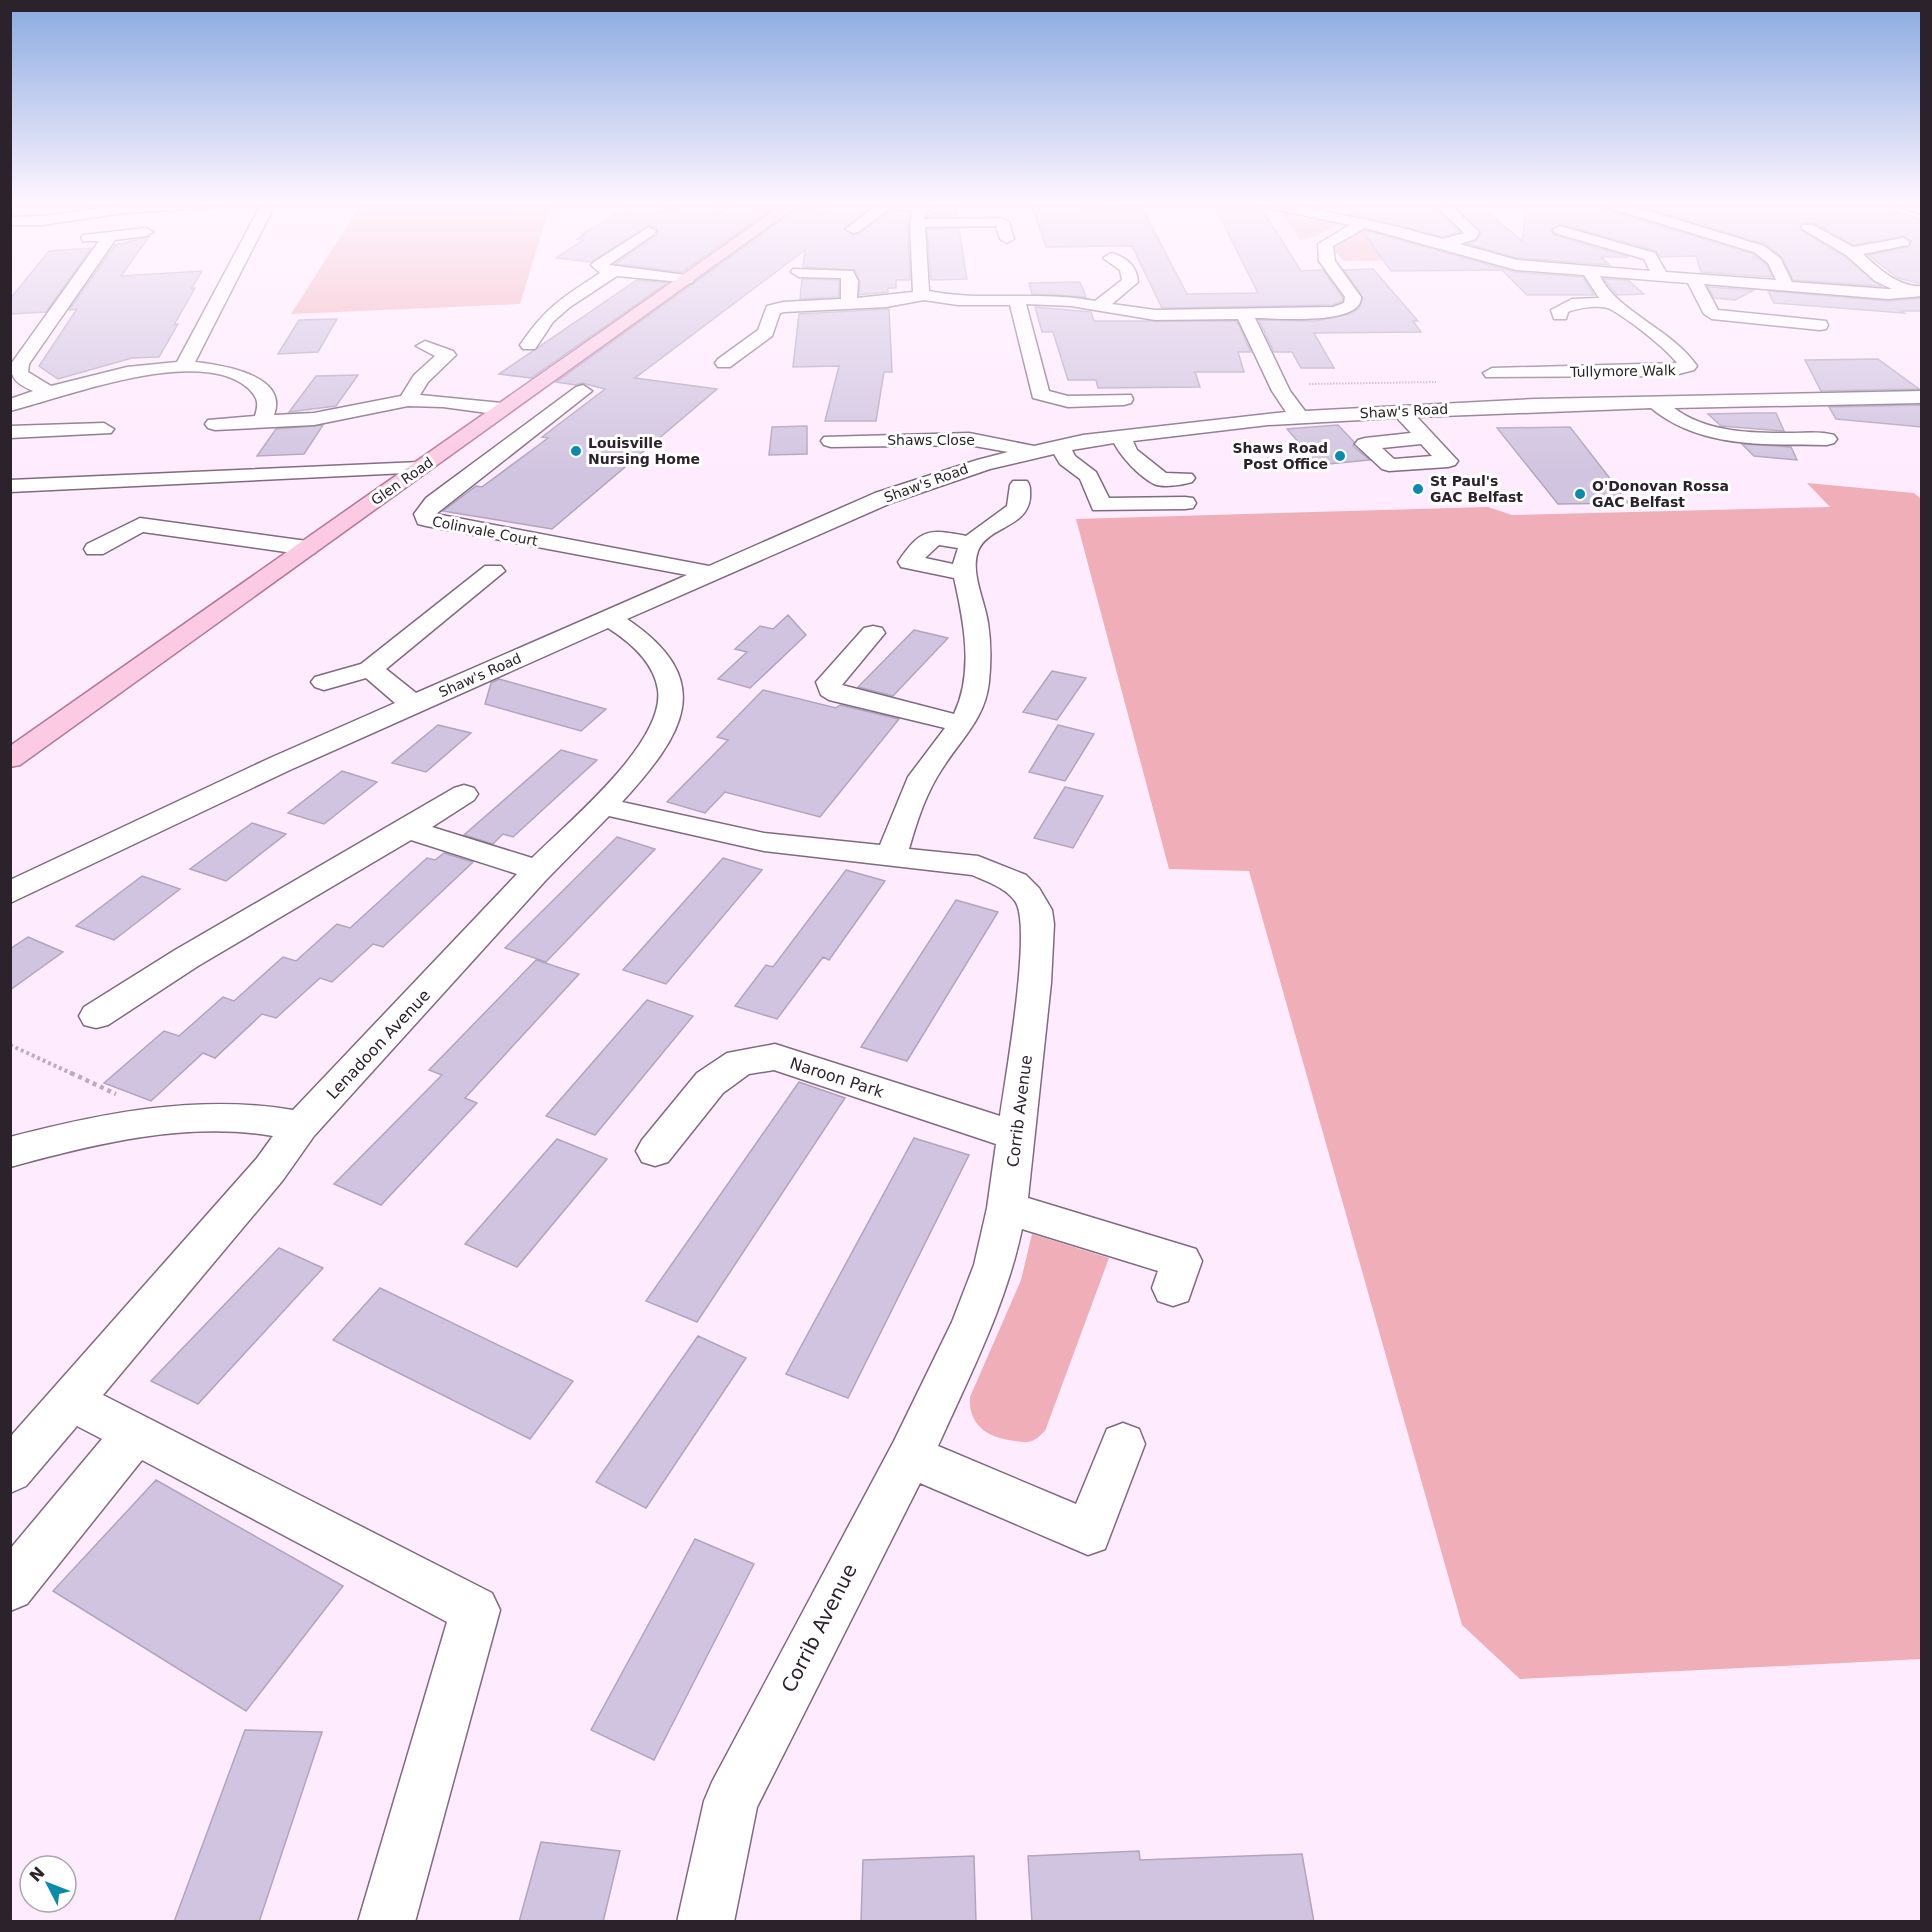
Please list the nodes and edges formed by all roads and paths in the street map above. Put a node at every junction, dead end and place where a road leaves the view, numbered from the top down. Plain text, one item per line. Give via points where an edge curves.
1 (70, 293) edge
2 (222, 293) edge
3 (580, 293) edge
4 (667, 293) edge
5 (849, 293) edge
6 (1115, 293) edge
7 (1350, 293) edge
8 (1605, 293) edge
9 (1701, 293) edge
10 (1877, 293) edge
11 (1896, 293) edge
12 (924, 295) joint
13 (1017, 300) junction
14 (849, 302) junction
15 (886, 302) junction
16 (1614, 303) junction
17 (1097, 307) junction
18 (1244, 314) junction
19 (1560, 315) dead end
20 (885, 322) dead end
21 (1820, 325) dead end
22 (425, 346) dead end
23 (551, 347) dead end
24 (724, 363) dead end
25 (183, 368) junction
26 (1492, 373) joint
27 (1278, 384) junction
28 (583, 391) dead end
29 (49, 392) junction
30 (1922, 397) edge
31 (1124, 399) dead end
32 (408, 400) junction
33 (1099, 401) junction
34 (1656, 403) junction
35 (10, 405) edge
36 (502, 409) junction
37 (1401, 411) junction
38 (66, 416) dead end
39 (1299, 417) junction
40 (262, 422) junction
41 (215, 424) dead end
42 (1112, 428) junction
43 (104, 429) dead end
44 (51, 430) junction
45 (10, 432) edge
46 (1425, 438) dead end
47 (1827, 438) dead end
48 (831, 441) dead end
49 (1059, 445) junction
50 (1030, 452) junction
51 (420, 468) junction
52 (1185, 478) dead end
53 (1020, 485) dead end
54 (10, 486) edge
55 (1185, 503) dead end
56 (971, 544) junction
57 (307, 548) junction
58 (95, 549) dead end
59 (492, 571) dead end
60 (712, 573) junction
61 (964, 573) junction
62 (609, 618) junction
63 (873, 633) dead end
64 (370, 669) junction
65 (324, 682) dead end
66 (414, 705) junction
67 (961, 724) junction
68 (10, 759) edge
69 (464, 794) dead end
70 (602, 806) junction
71 (409, 829) junction
72 (892, 856) junction
73 (538, 870) junction
74 (10, 893) edge
75 (96, 1016) dead end
76 (10, 1045) edge
77 (142, 1124) junction
78 (301, 1126) junction
79 (1016, 1136) junction
80 (656, 1151) dead end
81 (10, 1152) edge
82 (1007, 1208) junction
83 (1173, 1288) dead end
84 (70, 1400) junction
85 (135, 1434) junction
86 (1123, 1444) dead end
87 (910, 1456) junction
88 (10, 1472) edge
89 (10, 1587) edge
90 (386, 1922) edge
91 (705, 1922) edge

1 - 29 street via 20,364 19,373 25,380
2 - 25 street
3 - 23 street via 520,344
4 - 36 main road, Glen Road
5 - 14 street
6 - 17 street
7 - 18 street via 1350,307 1335,312
8 - 16 street, Tullymore Walk
9 - 21 street via 1712,314
10 - 11 street
12 - 13 street via 974,301
12 - 15 street
13 - 17 street via 1059,300
13 - 33 street via 1040,394 1047,399
14 - 15 street
14 - 24 street via 773,310 766,332
15 - 20 street
16 - 19 street via 1572,304 1559,310
16 - 26 street, Tullymore Walk via 1653,332 1688,366 1671,371
17 - 18 street via 1155,315
18 - 27 street
22 - 32 street via 447,355 420,379
25 - 29 street via 111,376
25 - 40 street via 212,370 246,379 266,396 268,406
26 - 27 path via 1487,381
27 - 39 street
28 - 60 street, Colinvale Court via 434,503 425,514 426,519
29 - 35 street
30 - 34 street, Shaw's Road
31 - 33 street
32 - 36 street
32 - 40 street via 315,419
33 - 42 street
34 - 37 street, Shaw's Road
34 - 47 street via 1679,422 1715,433
36 - 51 main road, Glen Road
37 - 39 street, Shaw's Road
37 - 46 street
38 - 44 street
39 - 42 street, Shaw's Road
40 - 41 street
42 - 49 street, Shaw's Road
42 - 52 street via 1129,453 1161,479
43 - 44 street
44 - 45 street
48 - 50 street, Shaws Close via 969,439
49 - 50 street, Shaw's Road
49 - 55 street via 1067,460 1089,476 1101,505
50 - 60 street, Shaw's Road via 910,488
51 - 54 street
51 - 57 main road, Glen Road
53 - 56 street via 1018,508
56 - 61 street
56 - 61 street via 934,537 909,562
57 - 58 street via 140,525
57 - 68 main road, Glen Road
59 - 64 street
60 - 62 street, Shaw's Road
61 - 67 street via 974,611 977,674 970,710
62 - 66 street, Shaw's Road
62 - 70 street, Lenadoon Avenue via 665,668 672,687 671,707 660,732 634,771
63 - 67 street via 829,682 830,689
64 - 65 street
64 - 66 street
66 - 74 street, Shaw's Road via 280,764
67 - 72 street via 928,768 911,801
69 - 71 street
70 - 72 street, Corrib Avenue via 764,842
70 - 73 street, Lenadoon Avenue
71 - 73 street
71 - 75 street via 170,966
72 - 79 street, Corrib Avenue via 957,862 998,873 1022,888 1036,910 1034,983
73 - 78 street, Lenadoon Avenue
76 - 77 path via 144,1107
77 - 78 street via 255,1118
77 - 81 street
78 - 84 street, Lenadoon Avenue via 270,1169
79 - 80 street, Naroon Park via 775,1057 740,1062 710,1083
79 - 82 street, Corrib Avenue
82 - 83 street via 1182,1261
82 - 87 street, Corrib Avenue via 994,1265 972,1324
84 - 85 street
84 - 88 street, Lenadoon Avenue
85 - 89 street
85 - 90 street via 475,1610
86 - 87 street via 1088,1532
87 - 91 street, Corrib Avenue via 730,1801

